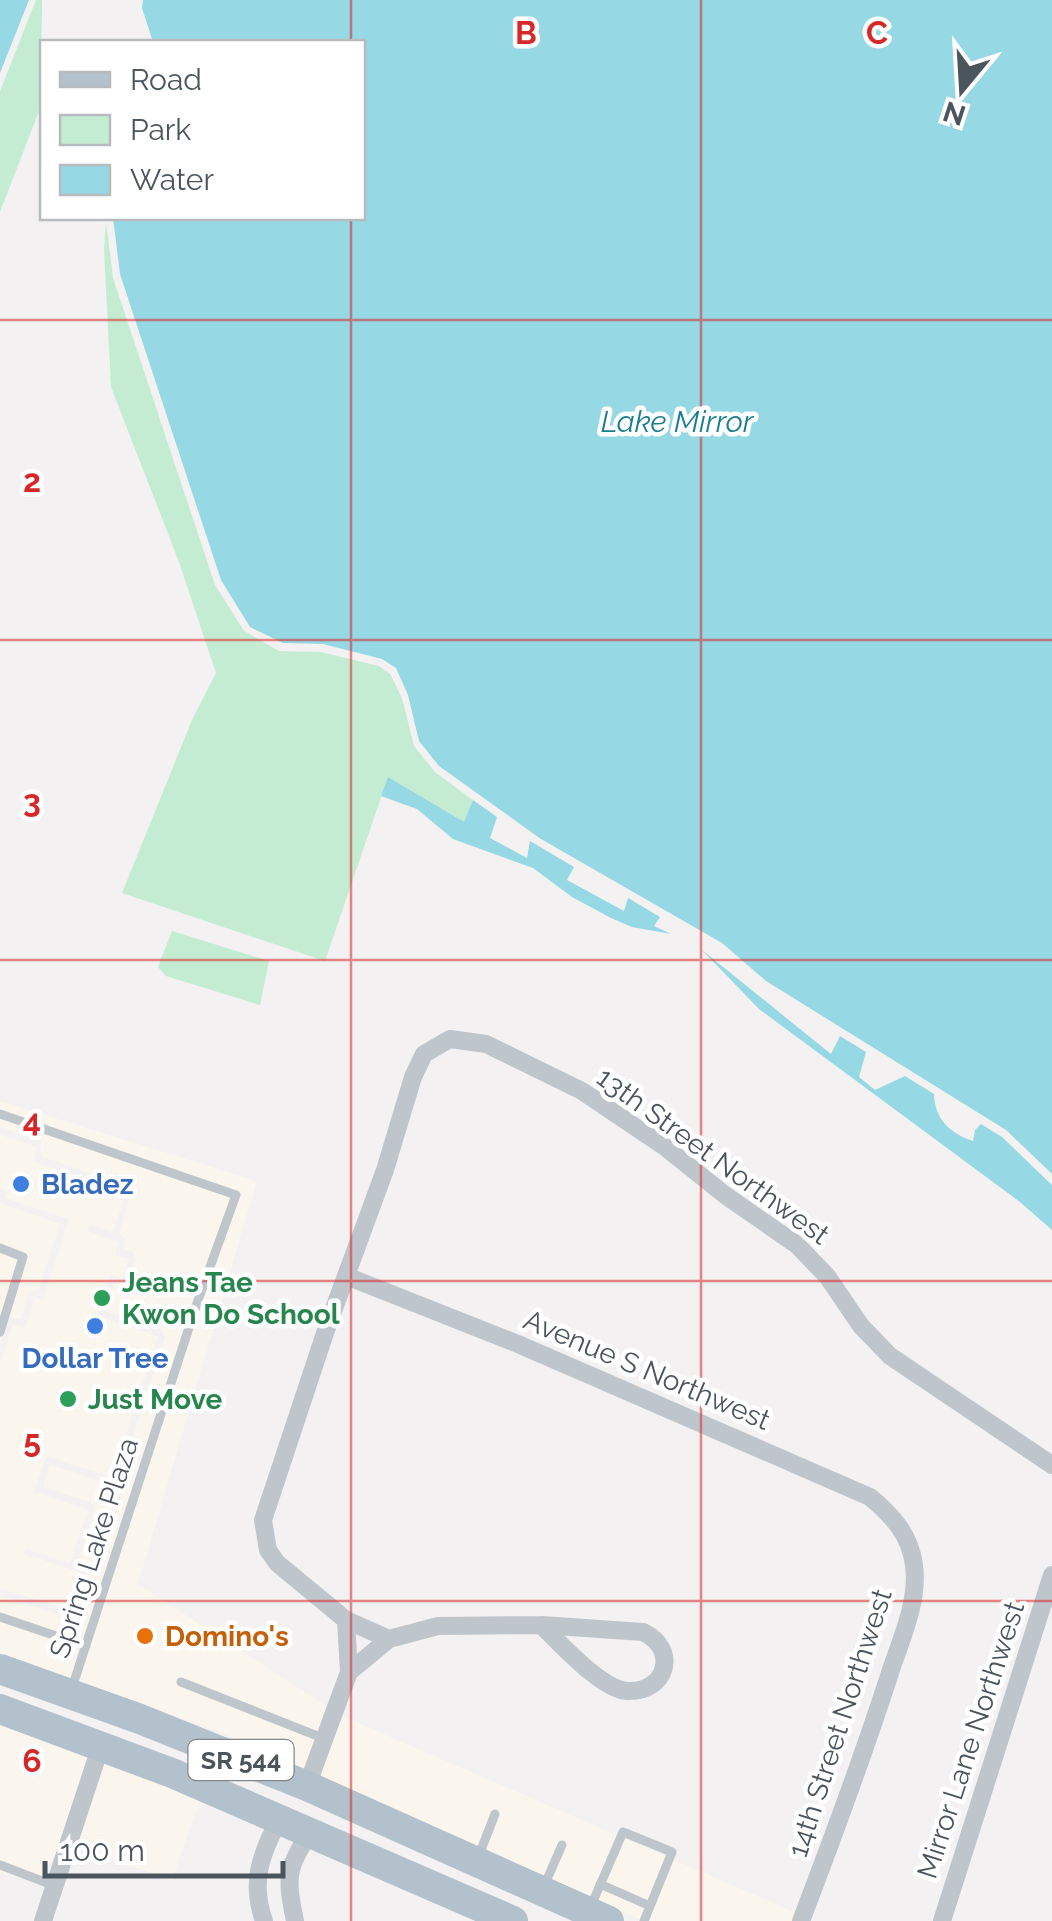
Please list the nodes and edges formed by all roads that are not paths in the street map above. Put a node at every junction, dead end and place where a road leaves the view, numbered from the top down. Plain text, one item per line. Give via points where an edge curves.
1 (0, 1114) edge
2 (0, 1248) edge
3 (346, 1276) junction
4 (0, 1332) edge
5 (1052, 1464) edge
6 (908, 1540) joint
7 (1052, 1575) edge
8 (0, 1617) edge
9 (346, 1620) junction
10 (541, 1625) junction
11 (389, 1639) junction
12 (86, 1646) junction
13 (0, 1669) edge
14 (349, 1672) junction
15 (181, 1682) dead end
16 (70, 1694) junction
17 (0, 1709) edge
18 (324, 1740) junction
19 (101, 1745) junction
20 (308, 1786) junction
21 (224, 1795) junction
22 (495, 1814) dead end
23 (280, 1818) junction
24 (311, 1831) junction
25 (410, 1832) junction
26 (562, 1845) dead end
27 (476, 1862) junction
28 (0, 1865) edge
29 (55, 1886) junction
30 (542, 1891) junction
31 (599, 1906) edge
32 (650, 1906) junction
33 (43, 1921) edge
34 (264, 1921) edge
35 (295, 1921) edge
36 (513, 1921) edge
37 (644, 1921) edge
38 (802, 1921) edge
39 (942, 1921) edge

1 - 12 lane, Spring Lake Plaza via 236,1195
2 - 4 lane via 23,1257
3 - 5 street, 13th Street Northwest via 424,1054 446,1040 474,1040 582,1092 664,1147 797,1245 890,1356
3 - 6 street, Avenue S Northwest via 870,1497
3 - 9 street, 13th Street Northwest via 263,1520 277,1563
6 - 38 street, 14th Street Northwest via 912,1603
7 - 39 street, Mirror Lane Northwest
8 - 12 lane
9 - 11 street, 13th Street Northwest
9 - 14 street
10 - 10 street via 643,1632 661,1645 664,1668 648,1688 624,1691 596,1676
10 - 11 street via 438,1626
11 - 14 street
12 - 16 lane, Spring Lake Plaza
13 - 16 main road, SR 544
14 - 18 street
15 - 18 lane
16 - 20 main road, SR 544
17 - 19 main road, SR 544
18 - 20 street
19 - 21 main road, SR 544
19 - 29 street
20 - 21 main road via 291,1796
20 - 25 main road, SR 544
21 - 23 main road, SR 544
22 - 27 lane
23 - 24 main road, SR 544
23 - 25 main road via 318,1811
23 - 34 street via 256,1875
24 - 35 street via 287,1881
24 - 36 main road, SR 544
25 - 27 main road, SR 544
26 - 30 lane
27 - 30 main road, SR 544
28 - 29 lane
29 - 33 street
30 - 31 main road, SR 544
31 - 32 lane
31 - 32 lane via 623,1832 672,1852
32 - 37 lane

